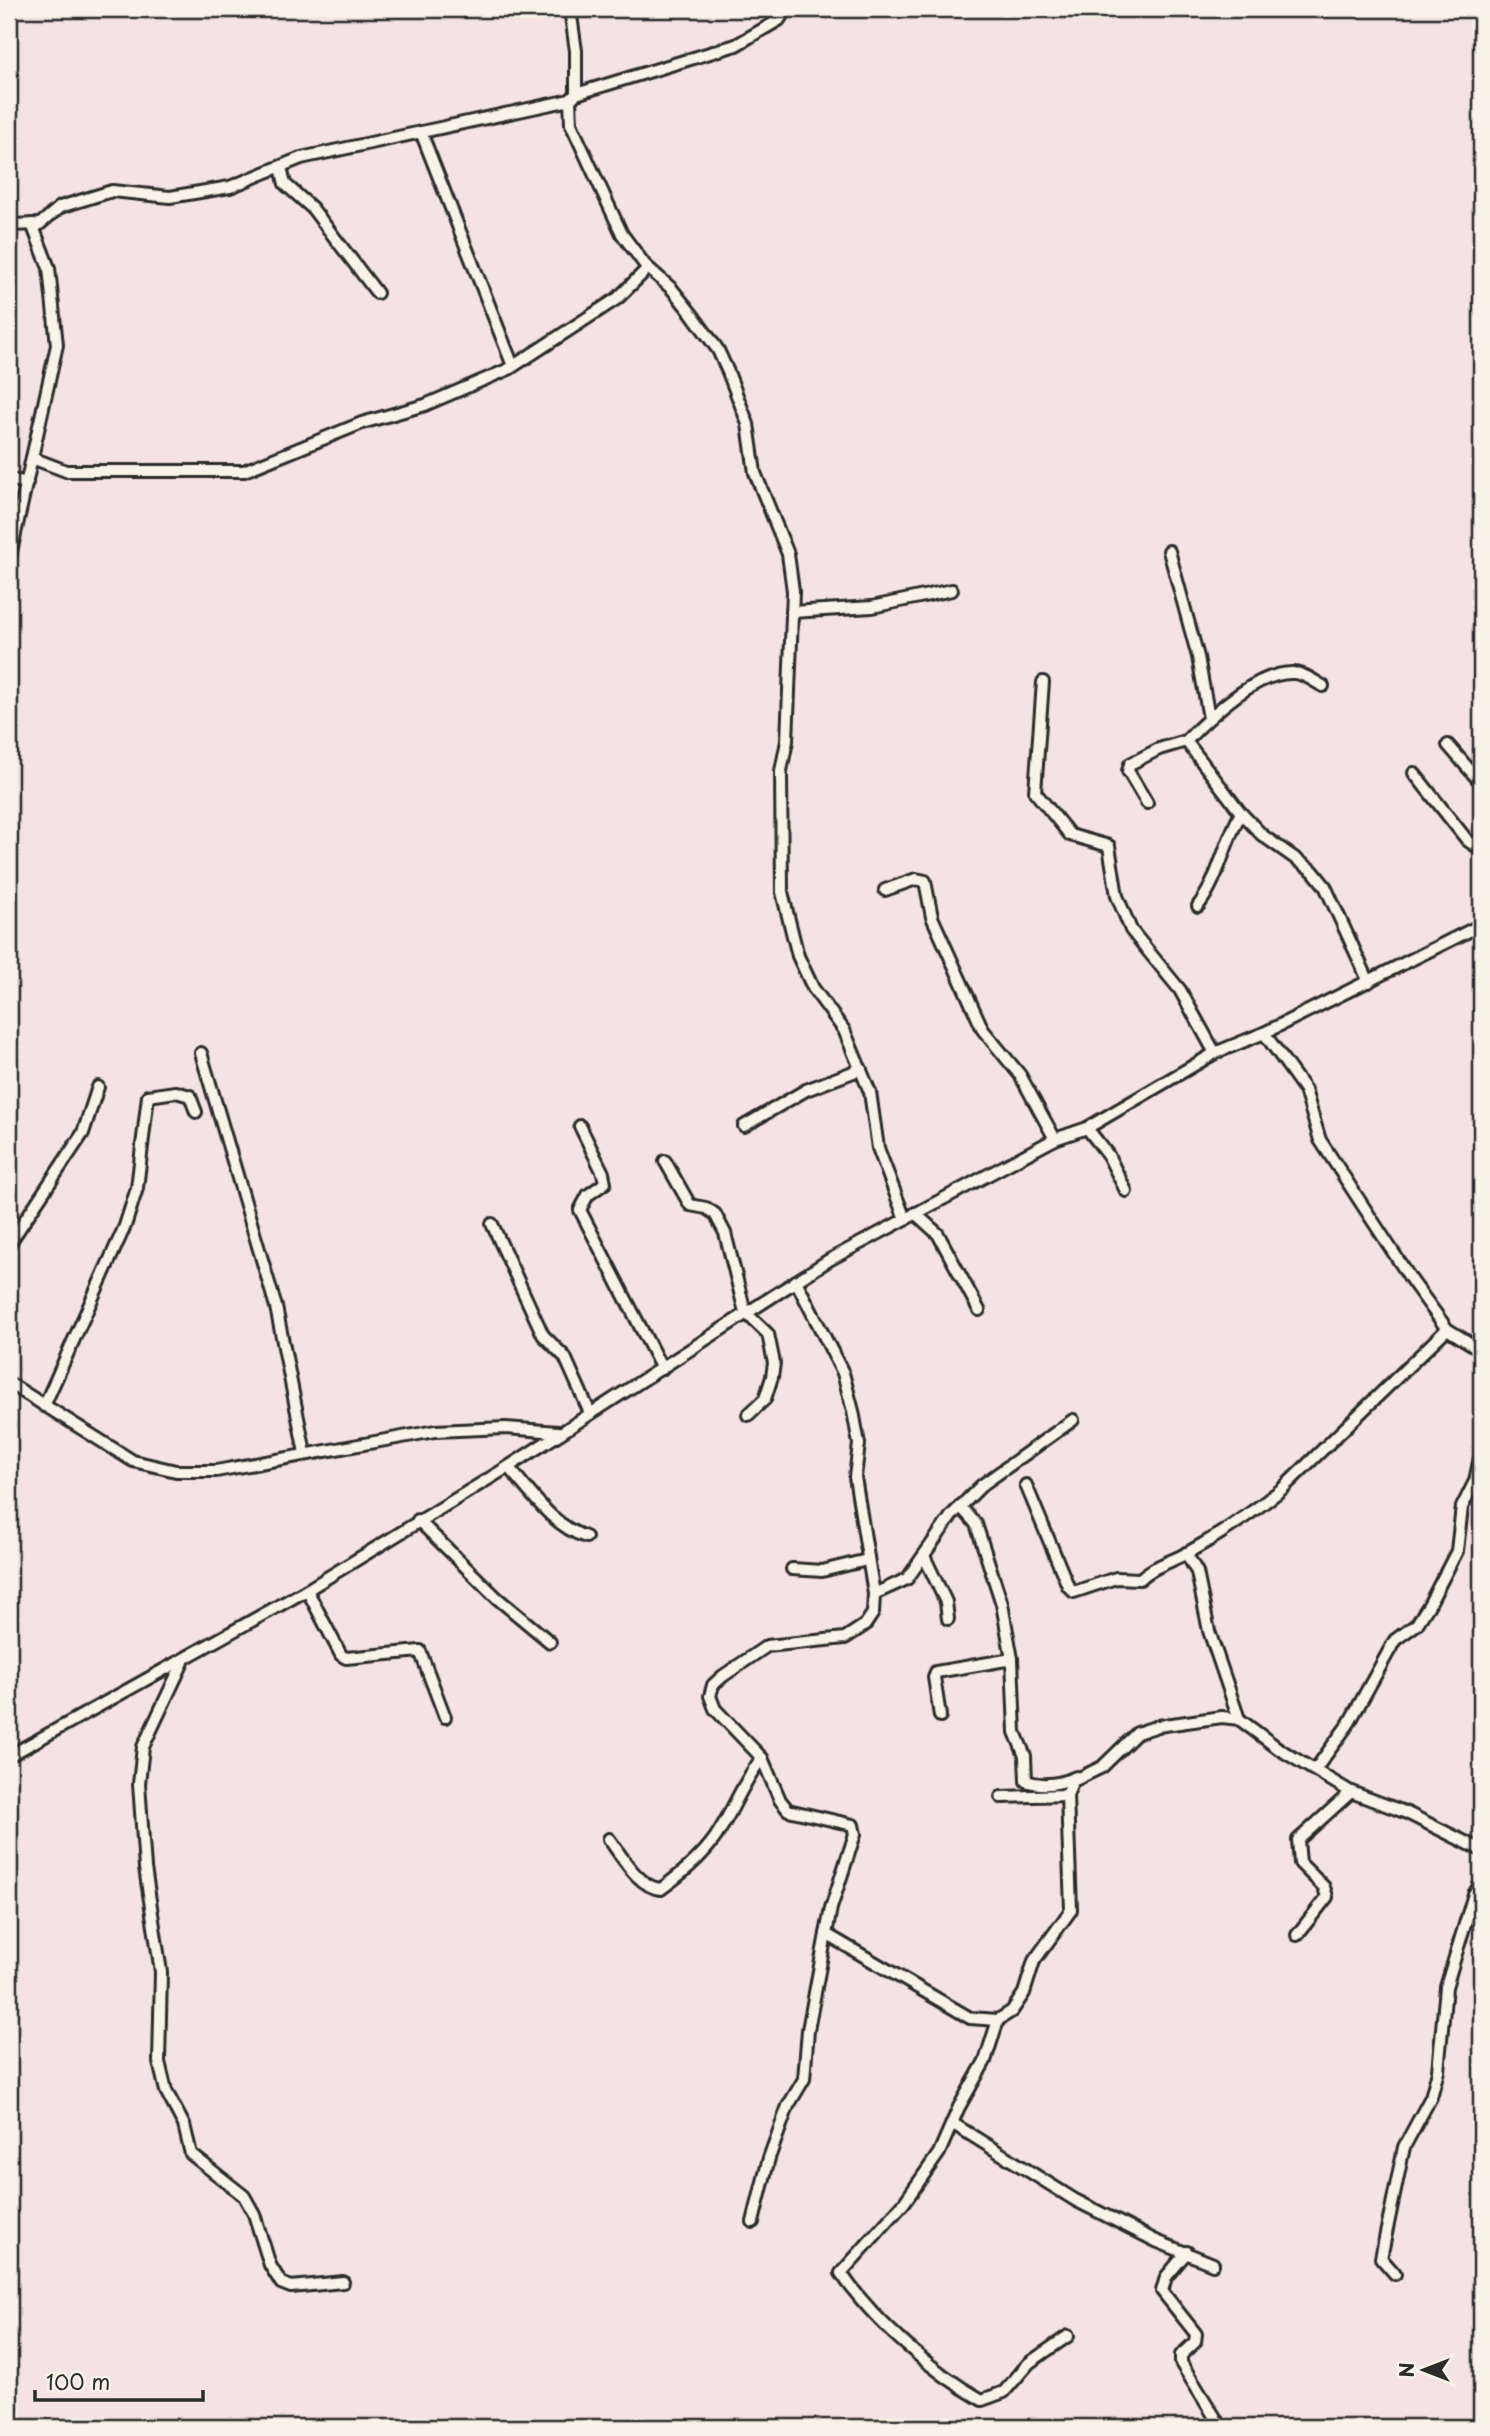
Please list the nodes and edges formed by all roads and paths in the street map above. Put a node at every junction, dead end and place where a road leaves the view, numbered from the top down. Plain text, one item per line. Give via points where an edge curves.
1 (570, 9) edge
2 (786, 9) edge
3 (573, 97) junction
4 (421, 132) junction
5 (281, 167) junction
6 (32, 224) junction
7 (9, 225) edge
8 (648, 268) junction
9 (377, 293) dead end
10 (513, 366) junction
11 (32, 458) junction
12 (9, 479) edge
13 (27, 483) junction
14 (1169, 551) dead end
15 (9, 561) edge
16 (952, 590) dead end
17 (792, 612) junction
18 (1043, 682) dead end
19 (1323, 686) dead end
20 (1209, 718) junction
21 (1186, 741) junction
22 (1448, 745) dead end
23 (1414, 772) dead end
24 (1481, 783) edge
25 (1147, 803) dead end
26 (1241, 813) junction
27 (1481, 844) edge
28 (885, 890) dead end
29 (1198, 906) dead end
30 (1481, 925) edge
31 (1369, 982) junction
32 (1264, 1033) junction
33 (201, 1052) dead end
34 (1215, 1053) junction
35 (861, 1069) junction
36 (98, 1087) dead end
37 (197, 1112) dead end
38 (580, 1126) dead end
39 (744, 1126) dead end
40 (1087, 1128) junction
41 (1055, 1139) junction
42 (665, 1161) dead end
43 (1126, 1191) dead end
44 (910, 1216) junction
45 (492, 1224) dead end
46 (9, 1244) edge
47 (796, 1281) junction
48 (979, 1310) dead end
49 (745, 1312) junction
50 (1447, 1329) junction
51 (1481, 1350) edge
52 (662, 1369) junction
53 (9, 1383) edge
54 (44, 1406) junction
55 (590, 1413) junction
56 (747, 1415) dead end
57 (1073, 1420) dead end
58 (558, 1432) junction
59 (306, 1453) junction
60 (1481, 1454) edge
61 (508, 1467) junction
62 (1026, 1485) dead end
63 (960, 1506) junction
64 (418, 1520) junction
65 (586, 1537) dead end
66 (1186, 1553) junction
67 (924, 1556) junction
68 (867, 1560) junction
69 (792, 1569) dead end
70 (307, 1590) junction
71 (874, 1594) junction
72 (948, 1619) dead end
73 (550, 1642) dead end
74 (1012, 1659) junction
75 (183, 1662) junction
76 (940, 1716) dead end
77 (445, 1717) dead end
78 (1239, 1719) junction
79 (9, 1756) edge
80 (762, 1758) junction
81 (1315, 1770) junction
82 (1081, 1775) junction
83 (1351, 1791) junction
84 (1067, 1795) junction
85 (1001, 1797) dead end
86 (609, 1839) dead end
87 (1481, 1850) edge
88 (1481, 1883) edge
89 (826, 1934) junction
90 (1297, 1935) dead end
91 (998, 2020) junction
92 (952, 2123) junction
93 (752, 2222) dead end
94 (1187, 2252) junction
95 (1213, 2264) dead end
96 (1395, 2274) dead end
97 (343, 2282) dead end
98 (1068, 2336) dead end
99 (1221, 2427) edge

1 - 3 street via 576,51
2 - 3 street via 779,20 736,45
3 - 4 street
3 - 8 street via 571,124 588,164 622,234
4 - 5 street via 301,158
4 - 10 street
5 - 6 street via 230,187 186,195 98,193
5 - 9 street via 285,184 312,208
6 - 7 street
6 - 11 street via 49,268 57,345
8 - 10 street via 618,298
8 - 17 street via 692,314 728,372 748,424 755,473 788,554
10 - 11 street via 462,391 362,423 244,471 66,471
11 - 13 street
12 - 13 street
13 - 15 street
14 - 20 street via 1198,657
16 - 17 street via 872,607
17 - 35 street via 787,741 781,771 782,892 798,956 813,988 844,1030
18 - 34 street via 1035,792 1070,835 1109,846 1117,896 1131,930 1180,990
19 - 20 street via 1297,672 1282,674 1242,691
20 - 21 street
21 - 25 street via 1130,764 1128,771
21 - 26 street
22 - 24 street
23 - 27 street via 1467,840
26 - 29 street via 1208,893
26 - 31 street via 1325,886
28 - 41 street via 916,879 925,881 932,917 983,1030 1020,1074
30 - 31 street
31 - 32 street
32 - 34 street
32 - 50 street via 1305,1090 1320,1140
33 - 59 street via 276,1307
34 - 40 street
35 - 39 street via 806,1090
35 - 44 street via 870,1092 878,1148
36 - 46 street via 83,1133
37 - 54 street via 190,1096 176,1092 148,1096 137,1188
38 - 52 street via 605,1183 588,1195 580,1210
40 - 41 street
40 - 43 street via 1108,1155
41 - 44 street
42 - 49 street via 690,1205 715,1214 725,1233
44 - 47 street
44 - 48 street via 938,1234
45 - 55 street via 543,1335 565,1357
47 - 49 street
47 - 68 street via 843,1373 853,1410 859,1444 855,1477
49 - 52 street
49 - 56 street via 768,1334 774,1363 765,1399
50 - 51 street
50 - 66 street via 1309,1466 1253,1512
52 - 55 street
53 - 54 street
54 - 59 street via 133,1461 176,1471 216,1471
55 - 58 street
57 - 63 street
58 - 59 street via 506,1427 435,1431
58 - 61 street
60 - 81 street via 1462,1507 1457,1551 1435,1594 1416,1624 1395,1640 1349,1723
61 - 64 street
61 - 65 street via 550,1516
62 - 66 street via 1074,1592 1116,1578 1140,1579
63 - 67 street
63 - 74 street via 976,1524 987,1552
64 - 70 street
64 - 73 street via 497,1598
66 - 78 street via 1197,1572 1209,1631
67 - 71 street via 907,1579
67 - 72 street via 943,1593
68 - 69 street via 822,1572
68 - 71 street
70 - 75 street
70 - 77 street via 346,1658 420,1651
71 - 80 street via 873,1613 845,1639 767,1646 713,1685 710,1696 715,1709
74 - 76 street via 936,1672
74 - 82 street via 1015,1732 1024,1756 1026,1782 1062,1783
75 - 79 street
75 - 97 street via 144,1746 139,1784 145,1868 161,1972 159,2062 166,2091 182,2119 191,2154 244,2196 281,2283 291,2287
78 - 81 street
78 - 82 street via 1222,1717 1136,1732 1102,1767
80 - 86 street via 738,1792 720,1832 662,1889 650,1886 637,1874
80 - 89 street via 789,1810 853,1825 855,1834
81 - 83 street
82 - 84 street
83 - 87 street
83 - 90 street via 1298,1840 1300,1863 1324,1887 1327,1897
84 - 85 street
84 - 91 street via 1071,1910 1034,1961 1024,1993 1012,2011
88 - 96 street via 1446,1987 1438,2071 1431,2096 1404,2147 1384,2231 1381,2258
89 - 91 street via 970,2018
89 - 93 street via 804,2079 788,2106 769,2158
91 - 92 street via 985,2062
92 - 94 street via 1075,2200
92 - 98 street via 939,2153 904,2203 841,2273 861,2302 982,2400 1004,2392 1029,2363
94 - 95 street
94 - 99 street via 1166,2277 1162,2291 1196,2334 1195,2342 1181,2355 1181,2363

